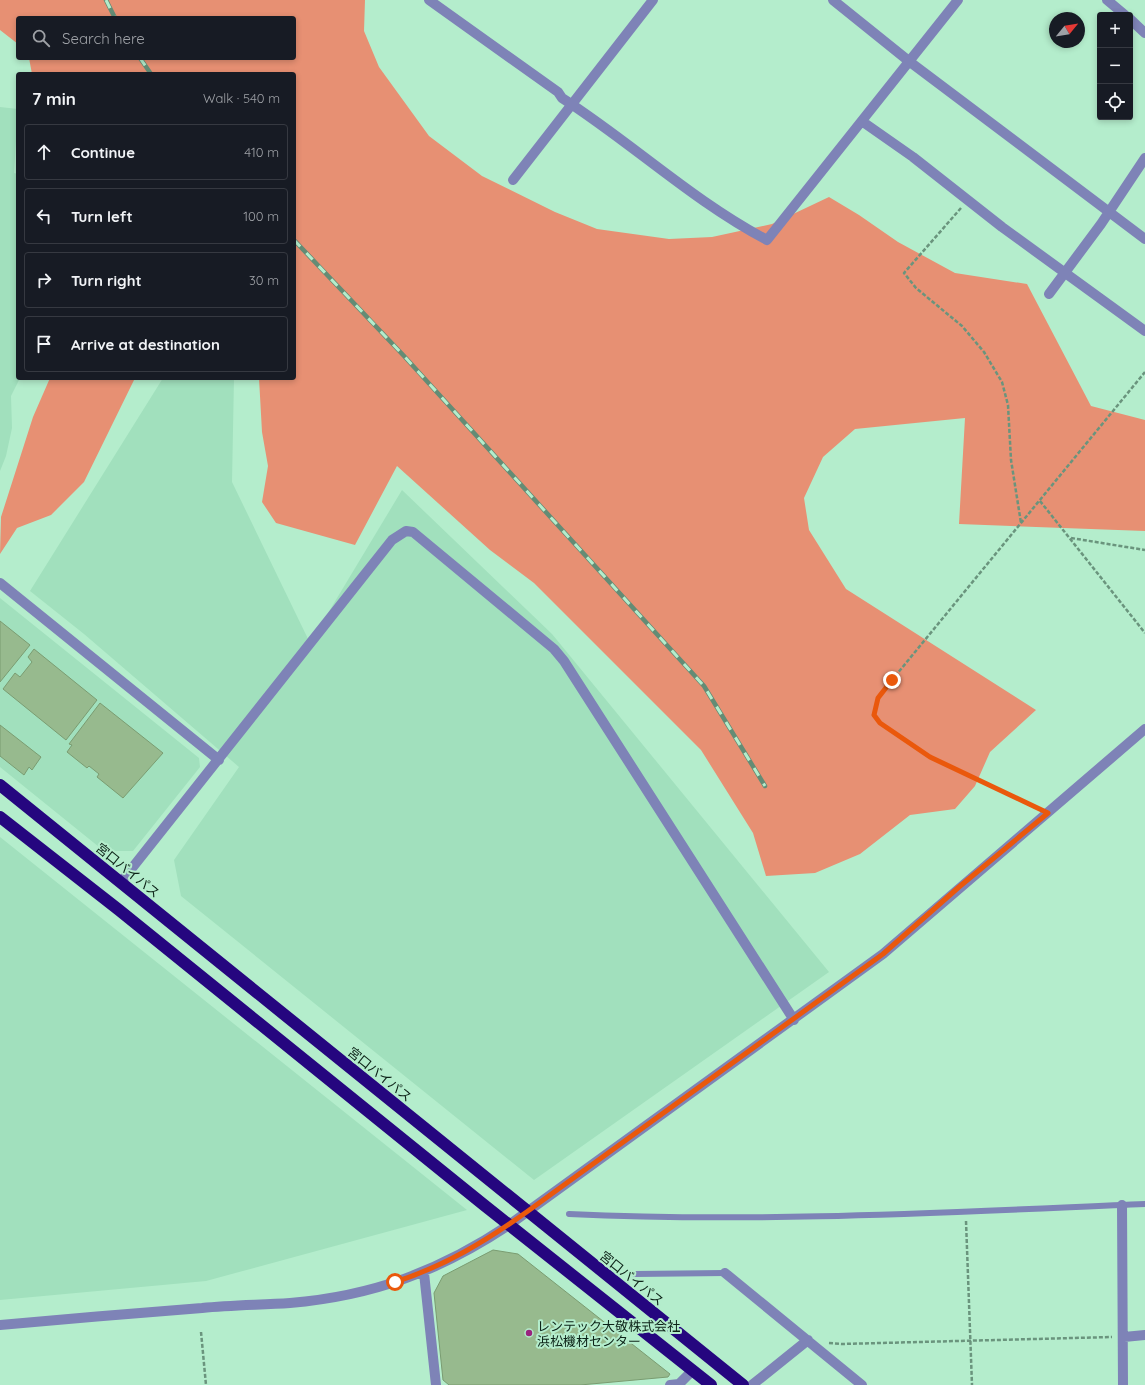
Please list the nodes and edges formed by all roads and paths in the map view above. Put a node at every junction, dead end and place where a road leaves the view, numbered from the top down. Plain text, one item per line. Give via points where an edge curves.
1 (429, 0) edge
2 (653, 0) edge
3 (833, 0) edge
4 (958, 0) edge
5 (1107, 0) edge
6 (1121, 12) edge
7 (1133, 22) edge
8 (1145, 33) edge
9 (910, 62) junction
10 (572, 104) junction
11 (863, 122) junction
12 (1145, 158) edge
13 (513, 180) dead end
14 (968, 199) junction
15 (1109, 212) junction
16 (1145, 239) edge
17 (1066, 272) junction
18 (1049, 294) dead end
19 (1145, 331) edge
20 (1145, 372) edge
21 (1040, 500) junction
22 (1021, 523) junction
23 (1071, 538) junction
24 (1145, 550) edge
25 (0, 584) edge
26 (1145, 633) edge
27 (1145, 729) edge
28 (219, 760) junction
29 (0, 785) edge
30 (1048, 813) junction
31 (0, 817) edge
32 (121, 882) junction
33 (794, 1020) junction
34 (1145, 1204) edge
35 (1122, 1205) junction
36 (528, 1211) junction
37 (966, 1212) junction
38 (569, 1214) dead end
39 (509, 1225) junction
40 (424, 1273) junction
41 (725, 1273) joint
42 (634, 1274) dead end
43 (0, 1325) edge
44 (201, 1332) dead end
45 (1145, 1335) edge
46 (1124, 1337) junction
47 (808, 1340) junction
48 (970, 1340) junction
49 (693, 1370) junction
50 (206, 1385) edge
51 (436, 1385) edge
52 (670, 1385) edge
53 (711, 1385) edge
54 (743, 1385) edge
55 (752, 1385) edge
56 (862, 1385) edge
57 (972, 1385) edge
58 (1123, 1385) edge

1 - 10 street
2 - 10 street
3 - 9 street
4 - 9 street
5 - 6 street
7 - 8 street
9 - 11 street
9 - 15 street
10 - 11 street via 740,226 767,240
10 - 13 street
11 - 14 street
12 - 15 street
14 - 17 street via 1002,227
14 - 22 path via 904,273 916,288 962,326 984,352 1002,382 1008,405 1011,460
15 - 16 street
15 - 17 street
17 - 18 street
17 - 19 street
20 - 21 path
21 - 22 path
21 - 23 path
22 - 30 path via 878,698 874,715 880,723 930,757
23 - 24 path
23 - 26 path
25 - 28 street
27 - 30 street
28 - 32 street
28 - 33 street via 392,540 406,531 413,532 554,649 564,661
29 - 32 highway, 宮口バイパス
30 - 33 street via 883,954
31 - 39 highway via 120,910
32 - 36 highway, 宮口バイパス
33 - 36 street
34 - 35 lane
35 - 37 lane
35 - 46 street
36 - 39 street
36 - 54 highway, 宮口バイパス
37 - 38 lane via 844,1216 626,1217
37 - 48 path
39 - 40 street via 462,1254
39 - 49 highway
40 - 43 street via 371,1289 290,1303
40 - 51 street
41 - 42 lane
41 - 47 street
44 - 50 path
45 - 46 street
46 - 48 path
46 - 58 street
47 - 48 path via 842,1344
47 - 55 street
47 - 56 street
48 - 57 path
49 - 52 street via 679,1384
49 - 53 highway

